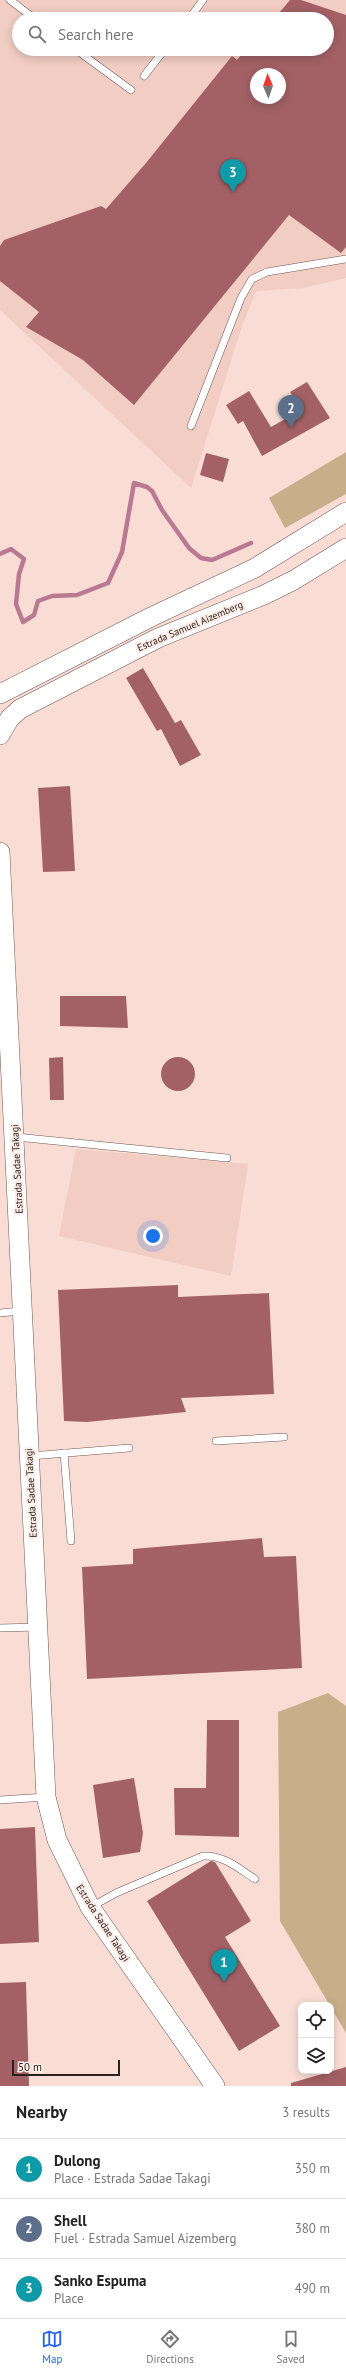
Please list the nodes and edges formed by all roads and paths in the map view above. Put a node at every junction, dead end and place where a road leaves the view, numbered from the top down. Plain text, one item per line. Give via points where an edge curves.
1 (10, 0) edge
2 (203, 0) edge
3 (26, 12) edge
4 (194, 12) edge
5 (85, 56) edge
6 (160, 56) edge
7 (144, 76) dead end
8 (131, 90) dead end
9 (346, 260) edge
10 (192, 426) dead end
11 (346, 512) edge
12 (346, 548) edge
13 (0, 694) edge
14 (0, 735) edge
15 (0, 852) edge
16 (4, 976) edge
17 (15, 1137) junction
18 (227, 1158) dead end
19 (23, 1311) junction
20 (0, 1313) edge
21 (284, 1437) dead end
22 (216, 1441) dead end
23 (129, 1448) dead end
24 (64, 1453) junction
25 (30, 1456) junction
26 (71, 1541) dead end
27 (38, 1627) junction
28 (0, 1628) edge
29 (46, 1797) junction
30 (0, 1800) edge
31 (254, 1879) dead end
32 (90, 1907) junction
33 (215, 2086) edge

1 - 3 lane
2 - 4 lane
5 - 8 lane
6 - 7 lane
9 - 10 lane via 267,272 252,279 241,298
11 - 13 street via 254,568 158,613
12 - 14 street, Estrada Samuel Aizemberg via 276,589 158,638 20,709 10,718
15 - 16 street, Estrada Sadae Takagi
16 - 17 street, Estrada Sadae Takagi
17 - 18 lane
17 - 19 street, Estrada Sadae Takagi
19 - 20 lane
19 - 25 street, Estrada Sadae Takagi
21 - 22 lane
23 - 24 lane
24 - 25 lane
24 - 26 lane
25 - 27 street, Estrada Sadae Takagi
27 - 28 lane
27 - 29 street, Estrada Sadae Takagi
29 - 30 lane
29 - 32 street, Estrada Sadae Takagi via 57,1840
31 - 32 lane via 225,1859 203,1856 116,1893
32 - 33 street, Estrada Sadae Takagi

